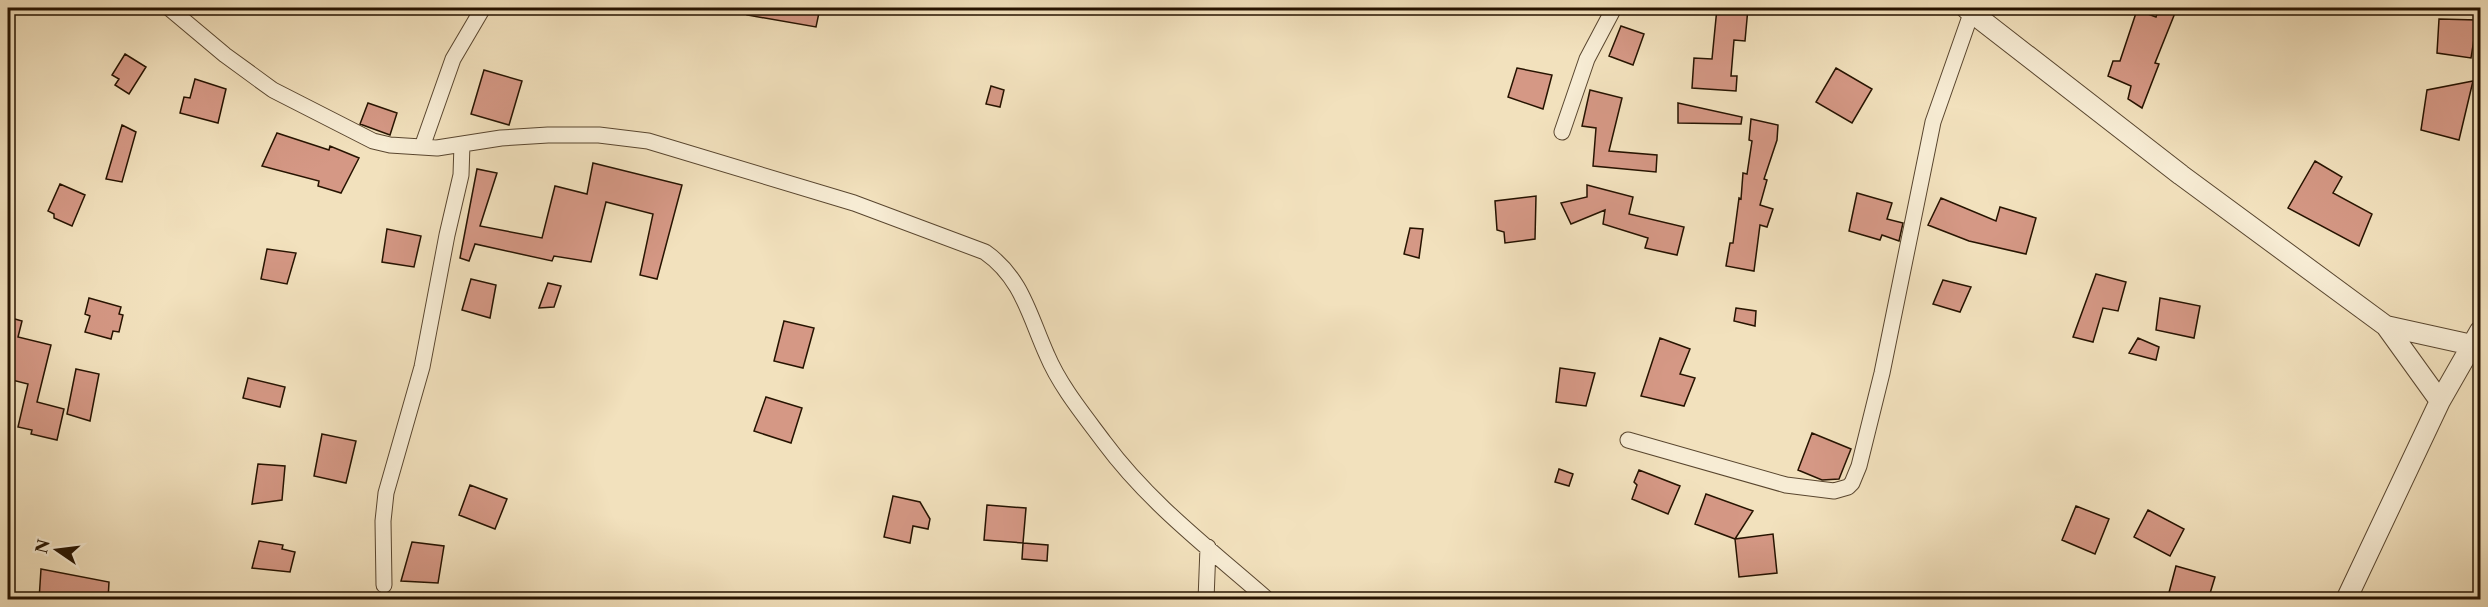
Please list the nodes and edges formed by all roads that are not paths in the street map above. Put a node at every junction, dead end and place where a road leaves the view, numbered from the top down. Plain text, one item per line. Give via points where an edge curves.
1 (169, 8) edge
2 (483, 8) edge
3 (1614, 8) edge
4 (1970, 9) edge
5 (1563, 132) dead end
6 (462, 144) junction
7 (422, 147) junction
8 (2386, 326) junction
9 (2476, 338) edge
10 (2440, 401) junction
11 (1628, 440) dead end
12 (1208, 548) junction
13 (384, 585) dead end
14 (1206, 600) edge
15 (1268, 600) edge
16 (2346, 600) edge

1 - 7 street via 225,55 297,104 373,141
2 - 7 street via 453,59
3 - 5 street via 1587,59
4 - 8 street via 2181,175
4 - 11 street via 1933,122 1885,362 1852,483 1834,491 1786,485
6 - 7 street
6 - 12 street via 548,135 599,135 648,141 854,203 985,252 1003,264 1014,280 1047,356 1105,444 1166,512
6 - 13 street via 461,175 422,367 386,493
8 - 9 street
8 - 10 street
9 - 10 street
10 - 16 street
12 - 14 street
12 - 15 street

